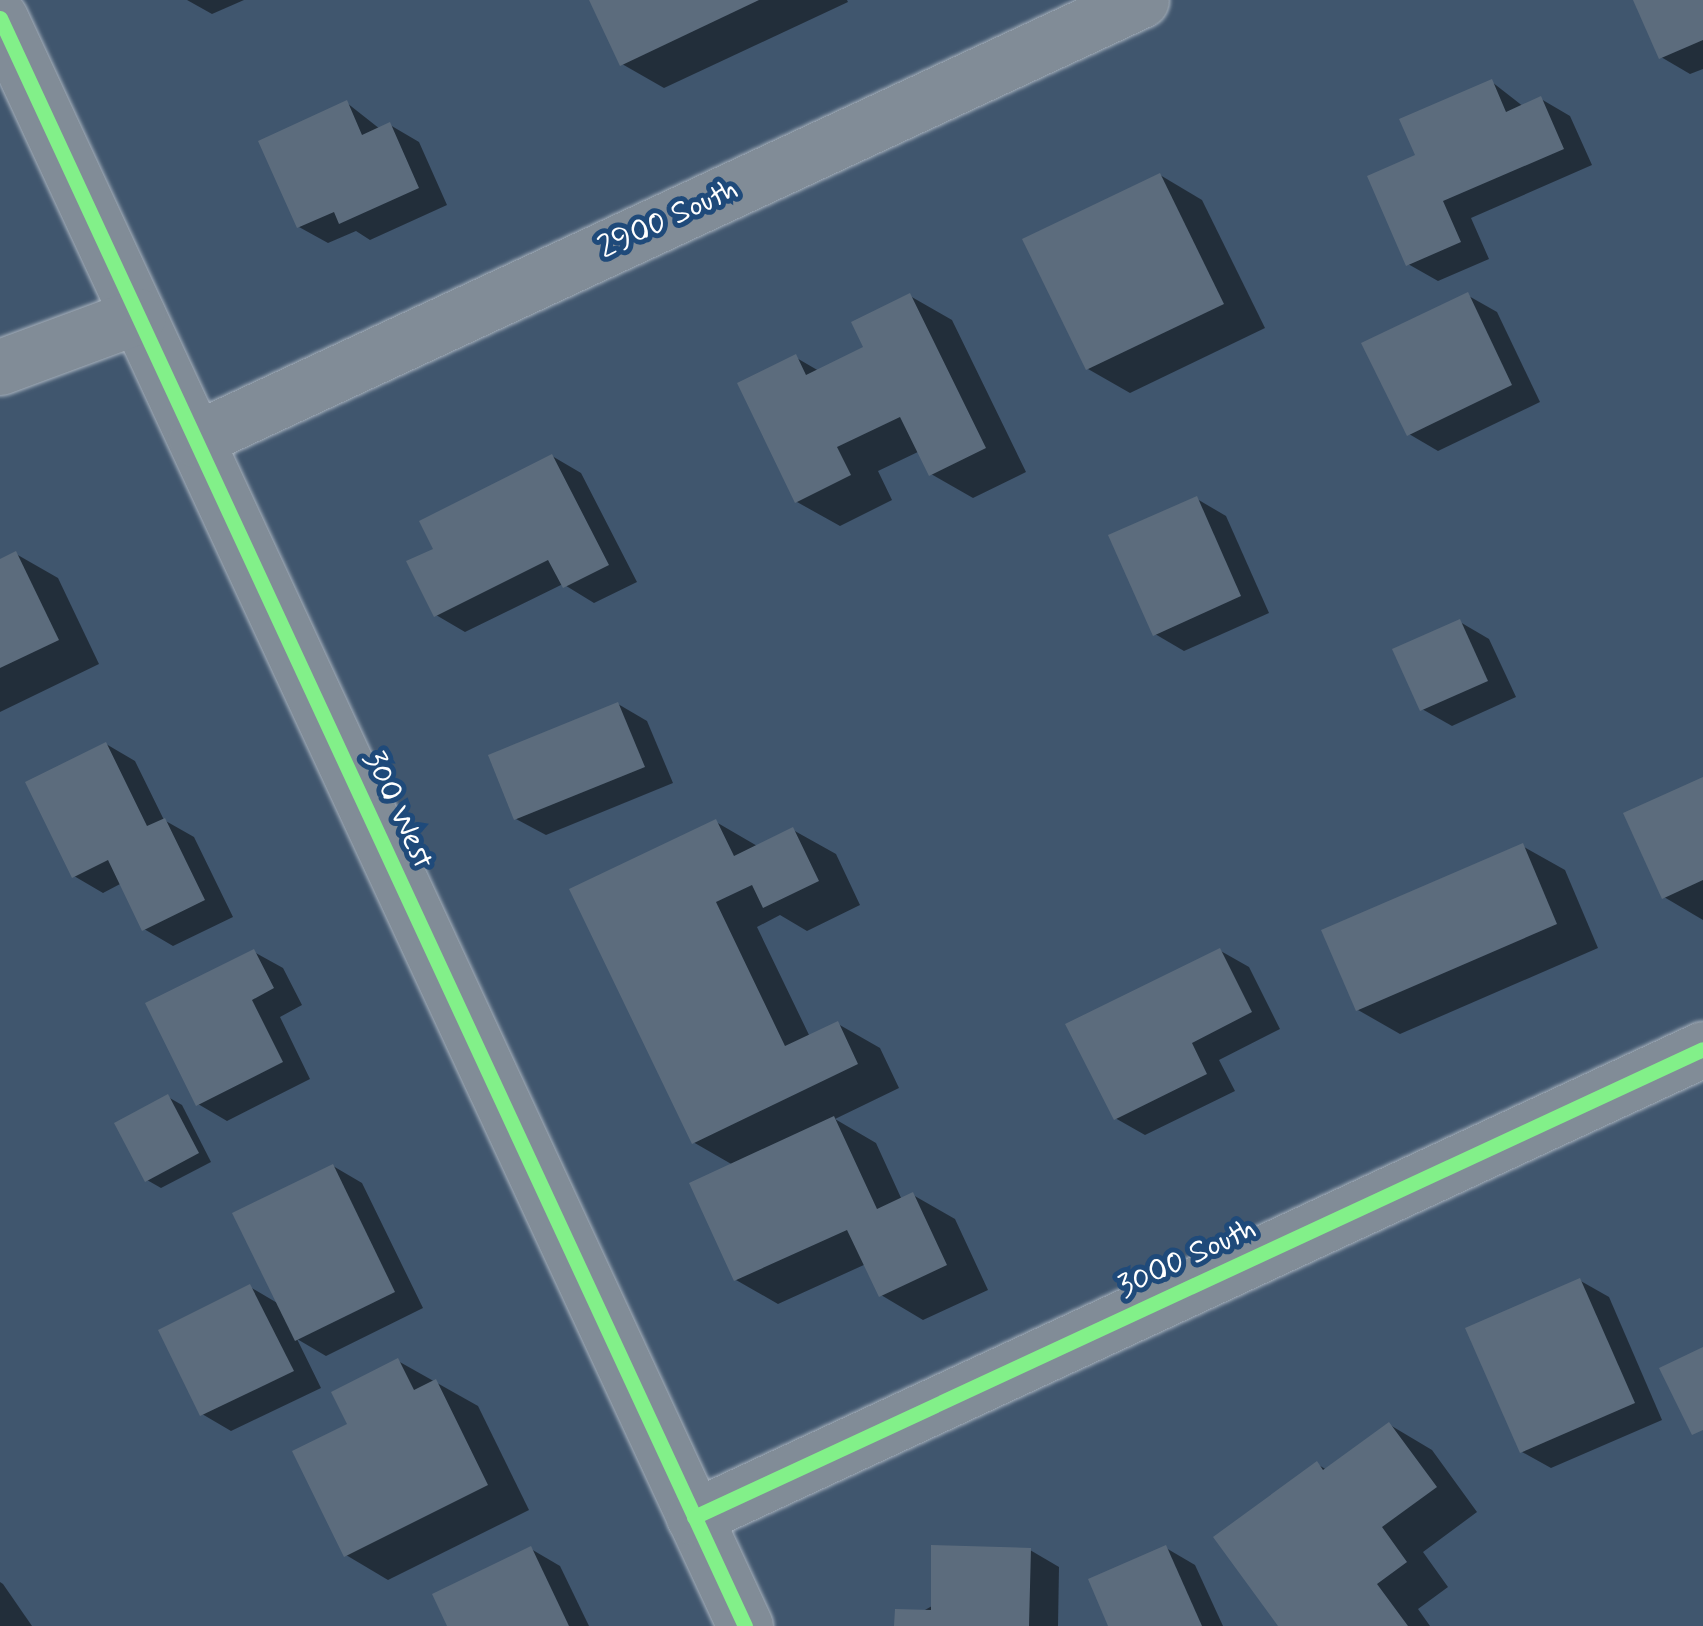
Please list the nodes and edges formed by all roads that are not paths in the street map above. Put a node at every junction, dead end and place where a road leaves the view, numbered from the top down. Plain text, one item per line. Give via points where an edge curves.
1 (1142, 0) edge
2 (0, 18) edge
3 (138, 316) junction
4 (0, 366) edge
5 (196, 439) junction
6 (1703, 1050) edge
7 (694, 1516) junction
8 (745, 1626) edge

1 - 5 street, 2900 South
2 - 3 street, 300 West
3 - 4 street
3 - 5 street, 300 West
5 - 7 street, 300 West
6 - 7 street, 3000 South
7 - 8 street, 300 West

